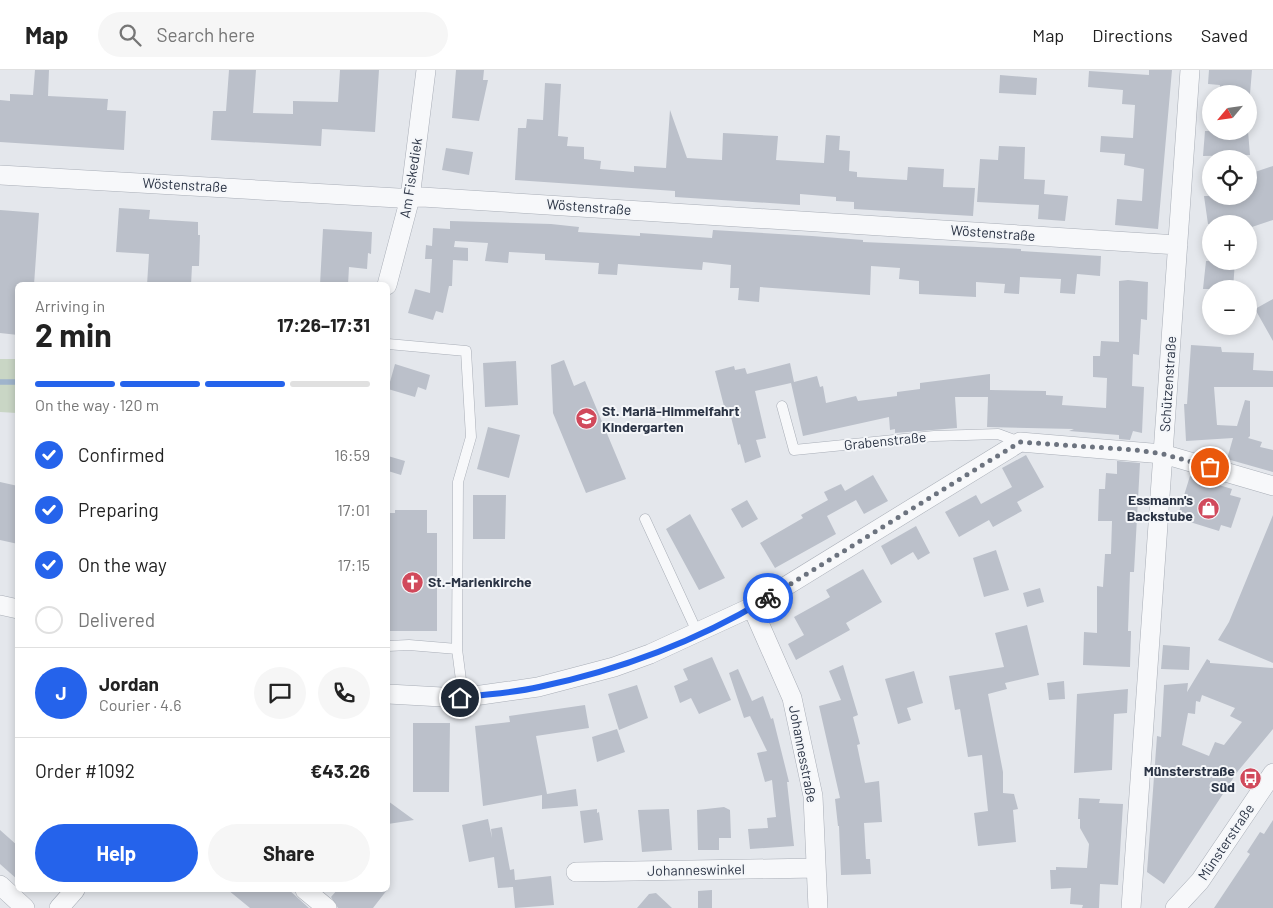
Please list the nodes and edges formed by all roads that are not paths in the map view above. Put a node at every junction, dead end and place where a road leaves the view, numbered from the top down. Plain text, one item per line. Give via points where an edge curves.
1 (426, 70) edge
2 (1190, 70) edge
3 (0, 175) edge
4 (410, 198) junction
5 (1178, 245) junction
6 (388, 282) edge
7 (390, 344) edge
8 (782, 406) dead end
9 (1020, 442) junction
10 (1163, 454) junction
11 (1273, 486) edge
12 (645, 519) dead end
13 (0, 605) edge
14 (15, 608) edge
15 (752, 608) junction
16 (698, 634) junction
17 (390, 646) edge
18 (457, 649) junction
19 (390, 694) edge
20 (460, 698) junction
21 (1273, 773) edge
22 (816, 868) junction
23 (576, 872) dead end
24 (0, 885) edge
25 (73, 892) edge
26 (307, 892) edge
27 (25, 908) edge
28 (59, 908) edge
29 (327, 908) edge
30 (818, 908) edge
31 (1131, 908) edge
32 (1175, 908) edge

1 - 4 street, Am Fiskediek
2 - 5 street, Schützenstraße
3 - 4 street, Wöstenstraße
4 - 5 street, Wöstenstraße
4 - 6 street, Am Fiskediek
5 - 10 street, Schützenstraße
7 - 18 lane via 466,351 471,437 458,482
8 - 9 lane, Grabenstraße via 794,450 980,434 998,434
9 - 10 street, Grabenstraße
9 - 15 street
10 - 11 street, Grabenstraße
10 - 31 street, Schützenstraße
12 - 16 lane
13 - 14 street
15 - 16 street
15 - 22 street, Johannesstraße via 792,698 813,796
16 - 20 street via 614,667 538,687
17 - 18 lane
18 - 20 lane via 462,688
19 - 20 street
21 - 32 street, Münsterstraße via 1200,881
22 - 23 street, Johanneswinkel
22 - 30 street, Johannesstraße
24 - 27 street
25 - 28 street
26 - 29 street

